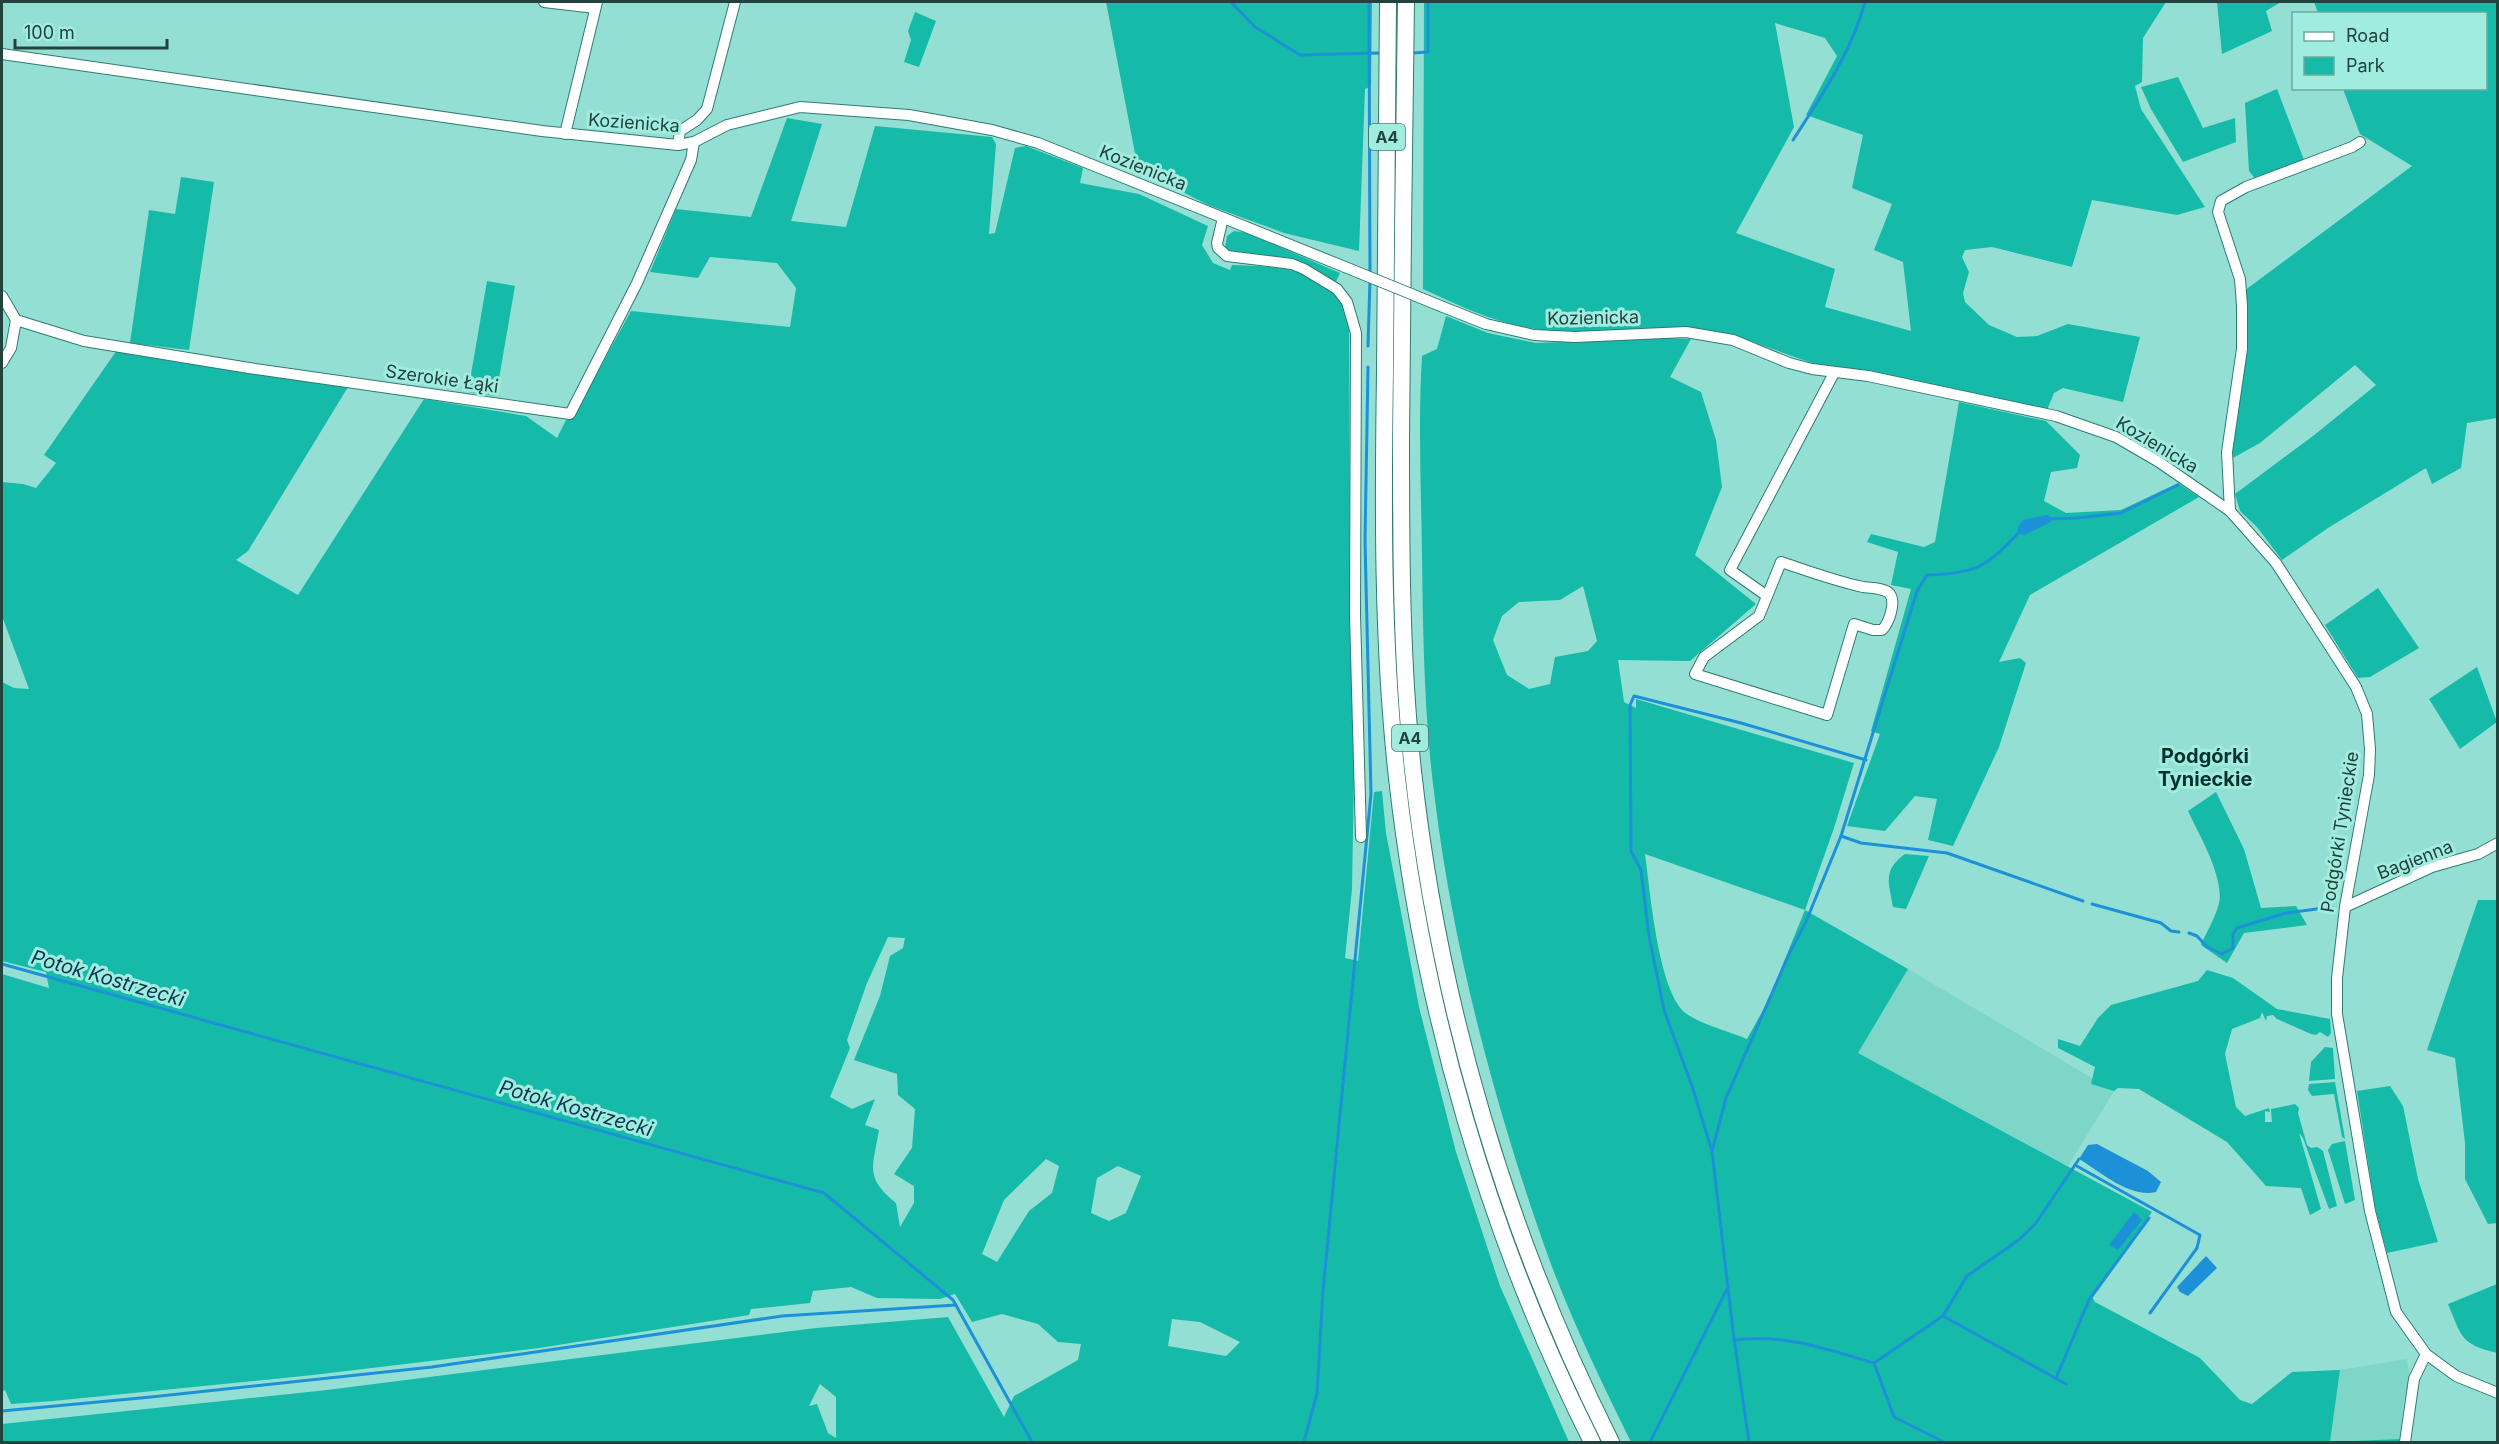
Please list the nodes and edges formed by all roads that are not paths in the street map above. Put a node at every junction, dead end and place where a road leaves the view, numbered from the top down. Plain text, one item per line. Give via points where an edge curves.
1 (544, 2) edge
2 (735, 2) edge
3 (1388, 2) edge
4 (1406, 2) edge
5 (596, 5) edge
6 (2, 54) edge
7 (565, 134) junction
8 (694, 142) junction
9 (2360, 142) dead end
10 (678, 145) junction
11 (1223, 218) junction
12 (2, 296) edge
13 (16, 320) junction
14 (2, 363) edge
15 (1834, 372) junction
16 (2230, 511) junction
17 (1767, 596) junction
18 (1361, 837) dead end
19 (2498, 843) edge
20 (2344, 907) junction
21 (2426, 1354) junction
22 (2498, 1393) edge
23 (1592, 1443) edge
24 (1611, 1443) edge
25 (2404, 1443) edge

1 - 5 street
2 - 10 street via 707,109 680,131
3 - 23 highway, A4 via 1386,605 1394,741 1406,850 1428,974 1474,1150 1529,1303
4 - 24 highway, A4 via 1402,560 1406,686 1422,842 1453,1005 1492,1149 1543,1291
5 - 7 street
6 - 7 street, Kozienicka
7 - 10 street, Kozienicka
8 - 10 street, Kozienicka
8 - 11 street, Kozienicka via 727,125 800,107 909,115 1038,143
8 - 13 street, Szerokie Łąki via 691,160 637,283 570,414 84,341
9 - 16 street via 2246,187 2219,205 2240,279 2242,306 2242,349 2227,452
11 - 15 street, Kozienicka, bridge via 1486,324 1534,335 1575,337 1686,332 1733,340 1789,363
11 - 18 street via 1217,243 1222,253 1304,269 1343,295 1356,333 1355,615
12 - 13 street
13 - 14 street via 11,348
15 - 16 street, Kozienicka via 2056,416 2094,428 2139,450
15 - 17 street via 1730,570
16 - 20 street, Podgórki Tynieckie via 2276,562 2356,687 2367,714 2368,775
17 - 17 street via 1758,616 1704,657 1695,674 1827,715 1854,624 1882,630 1892,597 1886,591 1845,583 1781,562
19 - 20 street, Bagienna via 2478,854 2432,867
20 - 21 street, Podgórki Tynieckie via 2337,978 2338,1026 2370,1211 2396,1312
21 - 22 street, Podgórki Tynieckie via 2456,1376
21 - 25 street via 2414,1379

